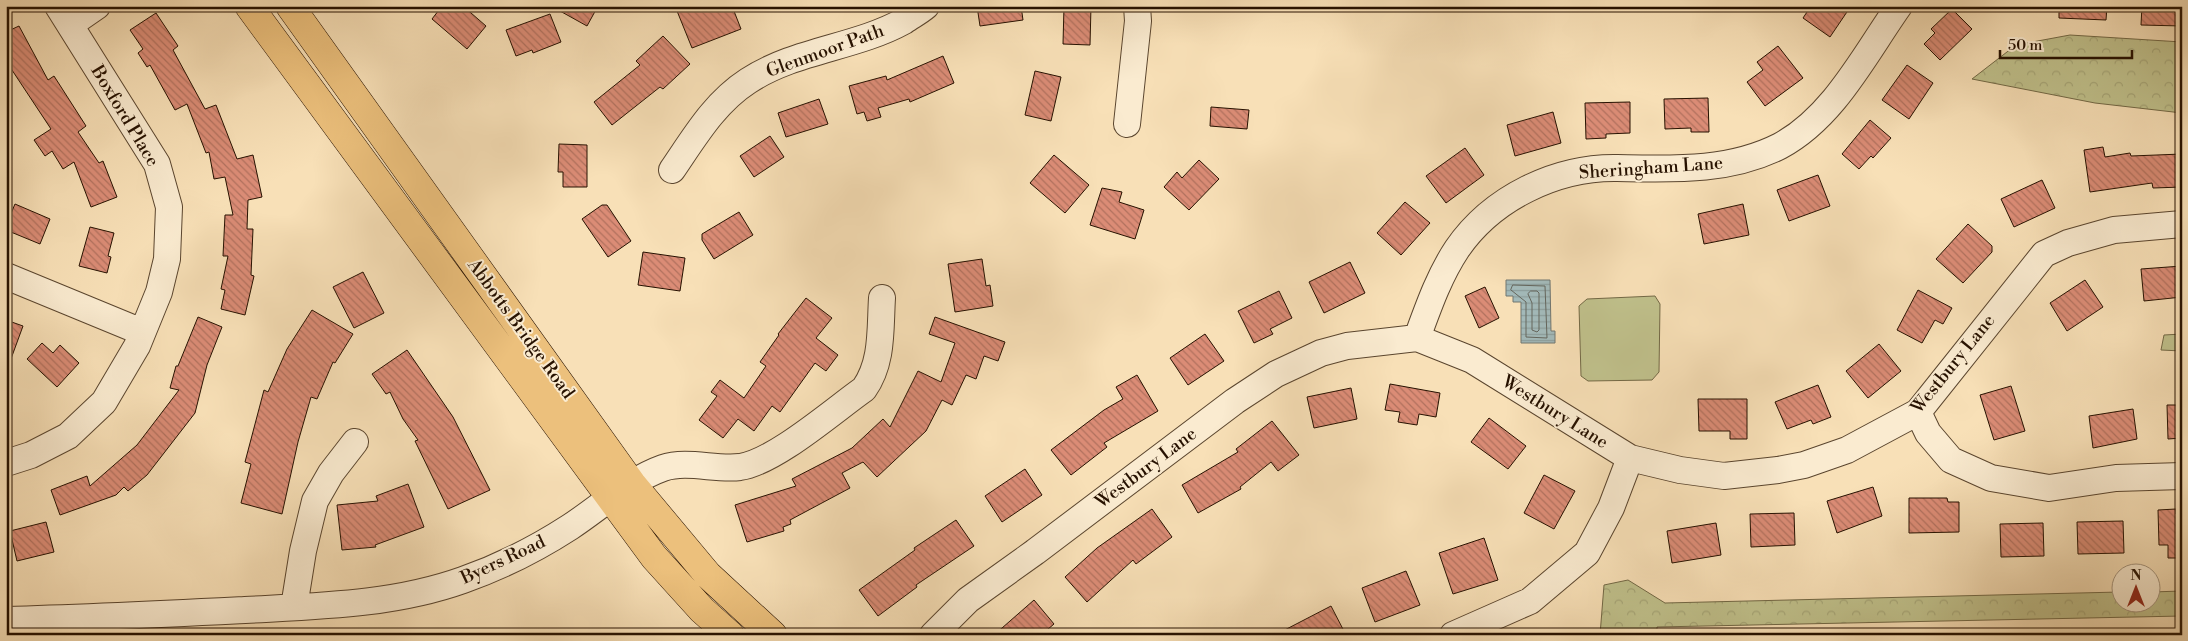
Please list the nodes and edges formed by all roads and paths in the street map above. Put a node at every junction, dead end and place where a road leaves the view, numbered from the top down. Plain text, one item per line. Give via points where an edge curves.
1 (97, 6) edge
2 (249, 6) edge
3 (290, 6) edge
4 (926, 6) edge
5 (1138, 6) edge
6 (1900, 6) edge
7 (65, 15) edge
8 (1128, 124) dead end
9 (672, 170) dead end
10 (2182, 224) edge
11 (6, 276) edge
12 (882, 298) dead end
13 (142, 332) junction
14 (1417, 338) junction
15 (1918, 412) junction
16 (355, 442) dead end
17 (1630, 458) junction
18 (6, 463) edge
19 (2182, 476) edge
20 (622, 491) junction
21 (294, 607) junction
22 (6, 620) edge
23 (1459, 634) edge
24 (730, 635) edge
25 (773, 635) edge
26 (934, 635) edge

1 - 7 street
2 - 20 main road, Abbotts Bridge Road
3 - 20 main road, Abbotts Bridge Road
4 - 9 street, Glenmoor Path via 883,32 785,63 749,80 711,114
5 - 8 street
6 - 14 street, Sheringham Lane via 1838,94 1801,131 1780,146 1729,163 1675,170 1590,170 1564,175 1539,184 1492,210 1457,249 1435,289
7 - 13 street, Boxford Place via 157,164 169,207 168,259 159,292
10 - 15 street, Westbury Lane via 2114,230 2068,243 2044,254
11 - 13 street
12 - 20 street, Byers Road via 879,356 864,389 771,456 738,467 663,468
13 - 18 street, Boxford Place via 132,358 104,402 68,436 31,455
14 - 17 street, Westbury Lane via 1472,360
14 - 26 street, Westbury Lane via 1347,346 1321,353 1276,374 968,600
15 - 17 street, Westbury Lane via 1847,450 1778,470 1724,476
15 - 19 street via 1928,433 1950,460 1991,478 2049,488 2116,478
16 - 21 street via 315,500
17 - 23 street via 1611,508 1587,552 1530,601
20 - 21 street, Byers Road via 568,528 512,560 461,581 400,597
20 - 24 main road, Abbotts Bridge Road via 654,557 702,610
20 - 25 main road, Abbotts Bridge Road
21 - 22 street, Byers Road

